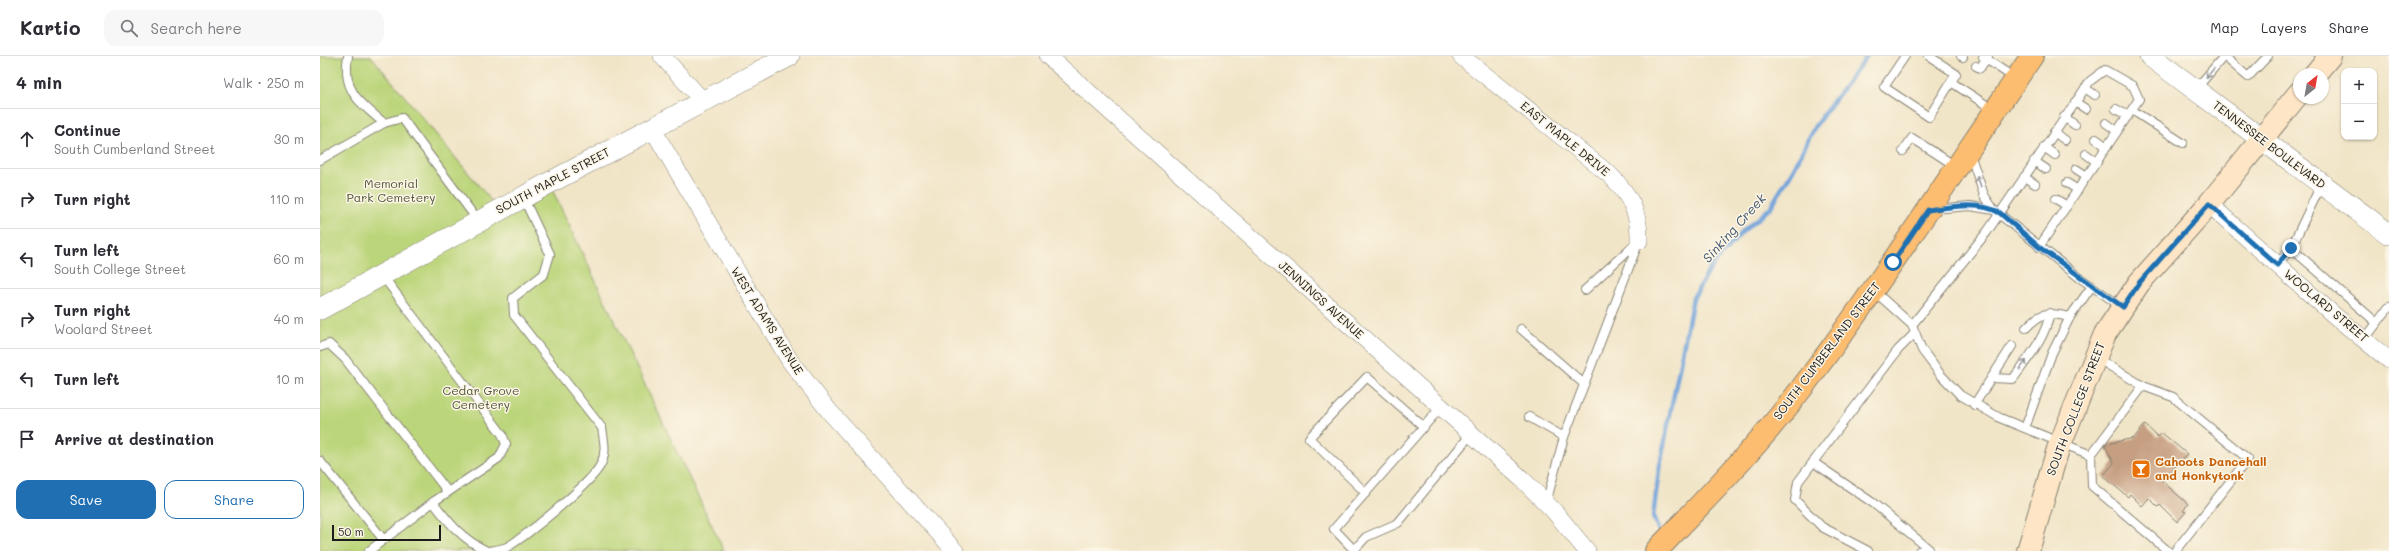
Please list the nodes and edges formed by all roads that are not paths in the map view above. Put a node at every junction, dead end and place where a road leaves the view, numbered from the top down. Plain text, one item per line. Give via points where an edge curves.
1 (348, 56) edge
2 (662, 56) edge
3 (789, 56) edge
4 (1048, 56) edge
5 (1461, 56) edge
6 (1905, 56) edge
7 (1930, 56) edge
8 (2032, 56) edge
9 (2150, 56) edge
10 (2224, 56) edge
11 (2268, 56) edge
12 (1986, 57) edge
13 (1976, 66) dead end
14 (2016, 79) junction
15 (1951, 82) junction
16 (2085, 88) junction
17 (2195, 90) junction
18 (2095, 95) dead end
19 (702, 100) junction
20 (2293, 100) edge
21 (2075, 102) junction
22 (2086, 109) dead end
23 (2116, 109) dead end
24 (1995, 111) junction
25 (2130, 113) junction
26 (2064, 117) junction
27 (384, 123) junction
28 (2106, 123) dead end
29 (2075, 125) dead end
30 (652, 128) junction
31 (2118, 131) junction
32 (2054, 132) junction
33 (2096, 139) dead end
34 (2262, 139) junction
35 (2065, 140) dead end
36 (2183, 143) dead end
37 (2044, 147) junction
38 (2107, 147) junction
39 (1903, 151) dead end
40 (2086, 154) dead end
41 (2055, 155) dead end
42 (1962, 159) junction
43 (320, 160) edge
44 (2034, 161) junction
45 (2097, 162) junction
46 (2046, 168) dead end
47 (2076, 169) dead end
48 (2087, 176) junction
49 (2024, 177) junction
50 (2067, 183) dead end
51 (2035, 184) dead end
52 (2322, 184) junction
53 (2078, 190) junction
54 (523, 197) junction
55 (2056, 199) dead end
56 (2209, 204) junction
57 (2067, 206) junction
58 (1928, 210) junction
59 (1997, 212) junction
60 (478, 221) junction
61 (2389, 234) edge
62 (1638, 241) junction
63 (2039, 247) junction
64 (2291, 248) junction
65 (2277, 265) junction
66 (382, 274) junction
67 (2092, 286) junction
68 (1585, 290) dead end
69 (1873, 290) junction
70 (2123, 307) junction
71 (2389, 307) edge
72 (320, 309) edge
73 (2050, 313) junction
74 (2070, 317) junction
75 (2377, 323) junction
76 (2026, 328) dead end
77 (1521, 329) dead end
78 (1914, 329) junction
79 (2365, 339) junction
80 (2012, 346) dead end
81 (320, 347) edge
82 (2095, 357) junction
83 (2389, 360) edge
84 (1991, 378) junction
85 (1584, 384) junction
86 (2143, 386) junction
87 (1974, 405) junction
88 (1441, 407) junction
89 (1530, 417) dead end
90 (1424, 427) junction
91 (2025, 428) junction
92 (1471, 434) junction
93 (1564, 437) junction
94 (2061, 441) junction
95 (2092, 455) junction
96 (320, 461) edge
97 (1813, 462) junction
98 (448, 492) junction
99 (1366, 493) junction
100 (433, 502) junction
101 (1546, 503) junction
102 (383, 540) junction
103 (369, 551) edge
104 (488, 551) edge
105 (955, 551) edge
106 (1355, 551) edge
107 (1587, 551) edge
108 (1656, 551) edge
109 (1868, 551) edge
110 (1919, 551) edge
111 (2028, 551) edge
112 (2168, 551) edge
113 (2175, 551) edge

1 - 27 lane via 345,71 355,99
2 - 19 street
3 - 19 street, SOUTH MAPLE STREET
4 - 88 street, JENNINGS AVENUE
5 - 62 street, EAST MAPLE DRIVE via 1622,187 1631,200 1636,214 1639,225
6 - 15 lane via 1884,87 1929,117
7 - 15 lane via 1956,74
8 - 14 main road, SOUTH CUMBERLAND STREET
9 - 17 street, TENNESSEE BOULEVARD
10 - 11 lane via 2248,77
10 -> 17 lane
12 - 13 lane via 1980,68
12 - 14 lane
14 - 24 main road, SOUTH CUMBERLAND STREET
15 - 24 lane
16 - 18 lane
16 - 21 lane
16 - 25 lane via 2090,81 2106,70 2133,86 2139,99
17 - 34 street, TENNESSEE BOULEVARD
19 - 30 street, SOUTH MAPLE STREET
20 - 34 main road, SOUTH COLLEGE STREET
21 - 22 lane
21 - 26 lane
23 - 25 lane
24 - 42 main road, SOUTH CUMBERLAND STREET
25 - 31 lane
25 - 36 lane
26 - 29 lane
26 - 32 lane
27 - 43 lane
27 - 60 lane via 402,118
28 - 31 lane
30 - 54 street, SOUTH MAPLE STREET
30 - 105 street, WEST ADAMS AVENUE via 790,362 829,412
31 - 38 lane
32 - 35 lane
32 - 37 lane
33 - 38 lane
34 - 52 street, TENNESSEE BOULEVARD
34 - 56 main road, SOUTH COLLEGE STREET
37 - 41 lane
37 - 44 lane
38 - 45 lane
39 - 42 lane via 1912,138
40 - 45 lane
42 - 58 main road, SOUTH CUMBERLAND STREET
59 -> 42 lane
44 - 46 lane
44 - 49 lane
45 - 48 lane
47 - 48 lane
48 - 53 lane
49 - 51 lane
49 - 59 lane
50 - 53 lane
52 - 61 street, TENNESSEE BOULEVARD
52 - 64 lane
53 - 57 lane
54 - 60 street, SOUTH MAPLE STREET
54 - 104 lane via 550,254 544,274 513,298 514,315 602,428 606,450 601,465 591,478 552,512 508,546
55 - 57 lane
56 - 65 street, WOOLARD STREET
56 - 70 main road, SOUTH COLLEGE STREET via 2139,283
57 - 63 lane
58 - 59 lane via 1970,206
58 - 69 main road, SOUTH CUMBERLAND STREET
59 - 63 lane
59 - 78 lane
60 - 66 street, SOUTH MAPLE STREET
62 - 68 lane
62 - 85 lane
63 - 67 lane
64 - 65 lane
64 - 75 lane
65 - 79 street, WOOLARD STREET
66 - 72 street, SOUTH MAPLE STREET
66 - 98 lane via 502,434 506,444 499,458
67 - 70 lane
67 - 74 lane
69 - 78 lane
69 - 108 main road, SOUTH CUMBERLAND STREET via 1798,394 1721,484
70 - 82 main road, SOUTH COLLEGE STREET via 2105,334
71 - 75 lane
73 - 74 lane
73 - 76 lane via 2037,316
84 -> 73 lane via 2013,379 2048,327
74 - 91 lane via 2044,374
75 - 79 lane
77 - 85 lane
78 - 87 lane via 1922,350 1940,374 1960,395
78 - 97 lane
79 - 83 street, WOOLARD STREET
80 - 84 lane
81 - 98 lane via 329,344 345,359
82 - 86 lane
82 - 94 main road, SOUTH COLLEGE STREET
84 - 87 lane
85 - 93 lane
86 - 95 lane
86 - 113 lane via 2173,397 2248,459
87 - 91 lane
88 - 90 lane
88 - 92 street, JENNINGS AVENUE
89 - 93 lane
90 - 99 lane
90 - 99 lane via 1367,377 1309,438
91 - 94 lane
92 - 101 street, JENNINGS AVENUE
92 - 106 lane via 1398,523 1366,537
93 - 101 lane
94 - 95 lane
94 - 111 main road, SOUTH COLLEGE STREET
95 - 112 lane via 2092,486
96 - 102 lane
97 - 109 lane via 1798,482 1795,500 1822,527
97 - 110 lane via 1873,503 1929,549
98 - 100 lane
99 - 106 lane via 1334,529
100 - 102 lane
100 - 104 lane via 451,525 469,542
101 - 107 street, JENNINGS AVENUE
102 - 103 lane

